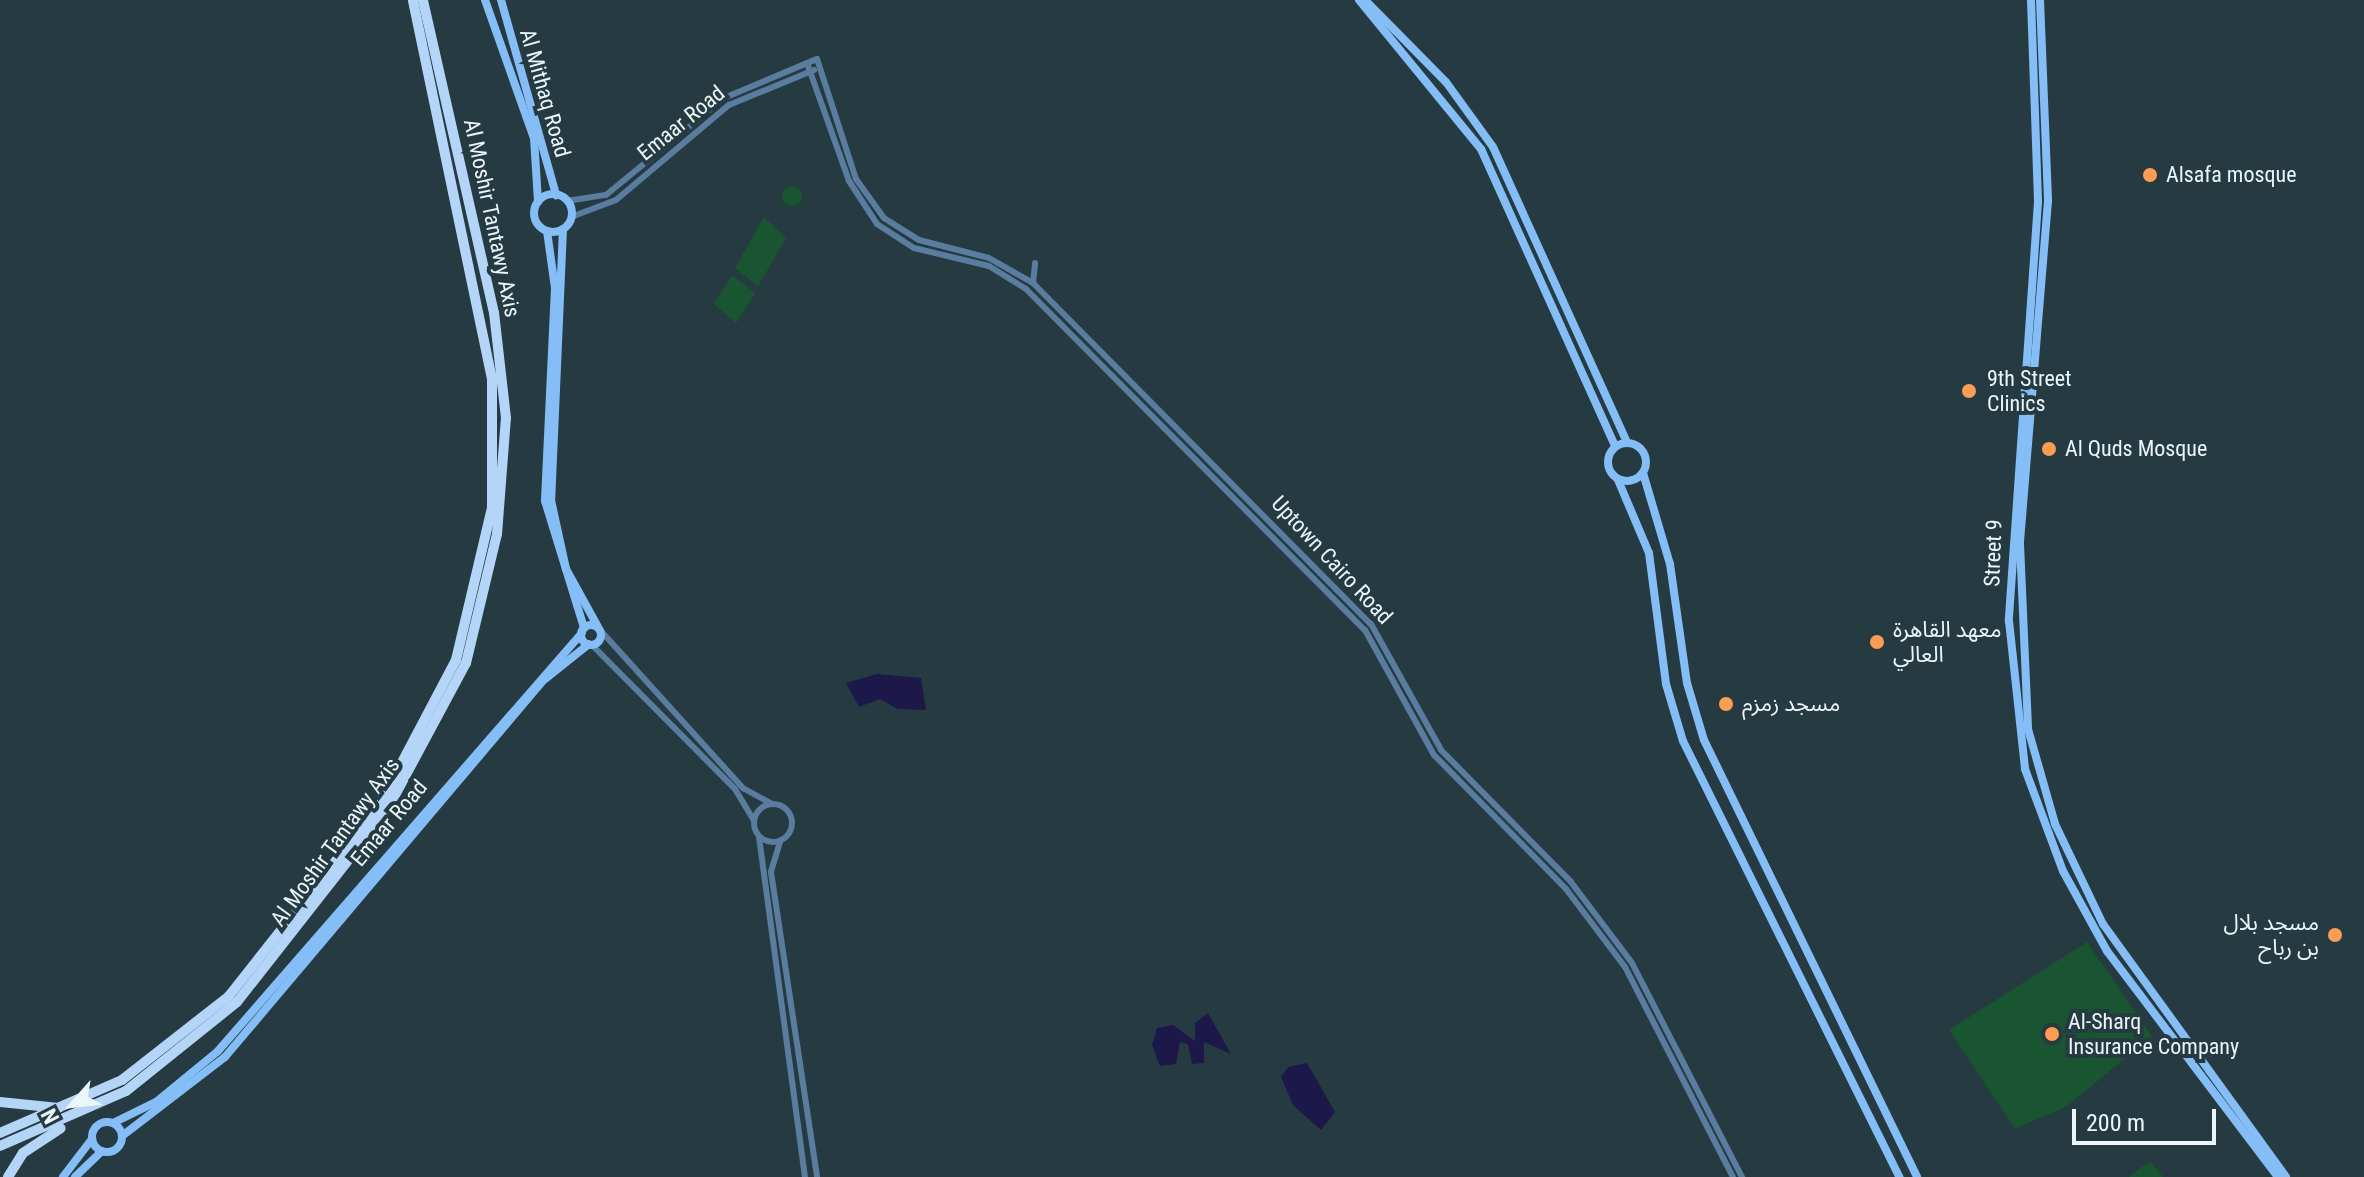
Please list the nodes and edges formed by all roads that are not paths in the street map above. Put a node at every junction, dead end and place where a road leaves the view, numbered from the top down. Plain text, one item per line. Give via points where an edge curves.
1 (413, 0) edge
2 (423, 0) edge
3 (485, 0) edge
4 (501, 0) edge
5 (1359, 0) edge
6 (1365, 0) edge
7 (2031, 0) edge
8 (2040, 0) edge
9 (817, 59) joint
10 (807, 63) junction
11 (821, 68) junction
12 (811, 70) junction
13 (833, 118) junction
14 (843, 150) junction
15 (853, 169) junction
16 (845, 171) junction
17 (556, 195) junction
18 (538, 202) junction
19 (573, 208) junction
20 (563, 229) junction
21 (547, 231) junction
22 (1035, 263) dead end
23 (989, 266) junction
24 (1019, 273) junction
25 (1033, 283) junction
26 (1042, 299) junction
27 (1125, 389) junction
28 (1149, 400) junction
29 (1174, 436) junction
30 (1627, 443) junction
31 (1615, 446) junction
32 (1200, 449) junction
33 (1643, 473) junction
34 (1618, 480) junction
35 (1292, 553) junction
36 (1315, 565) junction
37 (1332, 595) junction
38 (1371, 624) junction
39 (599, 629) junction
40 (583, 630) junction
41 (591, 644) junction
42 (1397, 670) junction
43 (1389, 673) junction
44 (1461, 788) junction
45 (772, 804) junction
46 (1492, 806) junction
47 (754, 821) junction
48 (759, 837) junction
49 (780, 842) junction
50 (1584, 910) junction
51 (1604, 923) junction
52 (779, 938) junction
53 (768, 939) junction
54 (2145, 986) junction
55 (2133, 989) junction
56 (790, 1010) junction
57 (778, 1011) junction
58 (0, 1102) edge
59 (65, 1108) junction
60 (66, 1121) junction
61 (113, 1123) junction
62 (0, 1133) edge
63 (122, 1136) junction
64 (92, 1139) junction
65 (0, 1146) edge
66 (102, 1151) junction
67 (8, 1177) edge
68 (63, 1177) edge
69 (75, 1177) edge
70 (805, 1177) edge
71 (817, 1177) edge
72 (1733, 1177) edge
73 (1742, 1177) edge
74 (1899, 1177) edge
75 (1917, 1177) edge
76 (2278, 1177) edge
77 (2286, 1177) edge

1 - 59 highway, Al Moshir Tantawy Axis via 492,379 492,508 467,627 399,776 260,961 168,1049
2 - 60 highway, Al Moshir Tantawy Axis via 503,377 501,512 477,630 408,780 268,968 190,1046
3 - 18 main road, Al Mithaq Road via 534,138
4 - 17 main road, Al Mithaq Road
5 - 31 main road via 1481,149
6 - 30 main road via 1446,82 1493,147
7 - 55 main road, Street 9 via 2039,161 2009,551 2012,683 2025,769 2049,840
8 - 54 main road, Street 9 via 2048,187 2020,544 2022,681 2055,824 2097,914
9 - 10 street, Emaar Road
9 - 11 street, Uptown Cairo Road
10 - 12 street, Uptown Cairo Road
10 - 19 street, Emaar Road via 735,92 622,185
11 - 12 street, Emaar Road
11 - 13 street, Uptown Cairo Road
12 - 13 street, Uptown Cairo Road
12 - 19 street, Emaar Road via 739,99 616,200
13 - 14 street, Uptown Cairo Road
14 - 15 street, Uptown Cairo Road
14 - 16 street, Uptown Cairo Road
15 - 16 street
15 - 24 street, Uptown Cairo Road via 895,227
16 - 23 street, Uptown Cairo Road via 859,201 889,234 928,252
17 - 18 main road
17 - 19 main road
18 - 21 main road via 535,220
19 - 20 main road
20 - 21 main road
20 - 39 main road via 551,500 566,569
21 - 40 main road via 555,300 545,501
22 - 25 street
23 - 24 street
23 - 26 street, Uptown Cairo Road
24 - 25 street, Uptown Cairo Road
25 - 26 street, Uptown Cairo Road
26 - 27 street, Uptown Cairo Road
26 - 28 street, Uptown Cairo Road
27 - 28 street
27 - 29 street, Uptown Cairo Road
28 - 32 street, Uptown Cairo Road
29 - 32 street
29 - 35 street, Uptown Cairo Road
30 - 31 main road
30 - 33 main road via 1644,453
31 - 34 main road via 1608,466
32 - 36 street, Uptown Cairo Road
33 - 34 main road
33 - 75 main road via 1674,578 1687,683 1704,740
34 - 74 main road via 1649,553 1666,684 1683,741
35 - 36 street
35 - 37 street, Uptown Cairo Road
36 - 38 street, Uptown Cairo Road
37 - 38 street
37 - 43 street, Uptown Cairo Road via 1365,630
38 - 42 street, Uptown Cairo Road
39 - 40 main road
39 - 41 main road, Emaar Road
39 - 45 street via 743,788
40 - 41 main road
40 - 61 main road, Emaar Road via 218,1051 156,1102
41 - 47 street via 735,789
41 - 63 main road, Emaar Road via 545,679 212,1070
42 - 43 street
42 - 46 street, Uptown Cairo Road via 1441,750
43 - 44 street, Uptown Cairo Road via 1420,734
44 - 46 street
44 - 50 street, Uptown Cairo Road
45 - 47 street
45 - 49 street via 792,822
46 - 51 street, Uptown Cairo Road
47 - 48 street
48 - 49 street
48 - 53 street
49 - 52 street via 771,865
50 - 51 street
50 - 72 street, Uptown Cairo Road via 1638,989
51 - 73 street, Uptown Cairo Road via 1656,1005
52 - 53 street
52 - 56 street
53 - 57 street
54 - 55 main road
54 - 77 main road, Street 9
55 - 76 main road, Street 9
56 - 57 street
56 - 71 street
57 - 70 street
58 - 59 highway
59 - 62 highway, Al Moshir Tantawy Axis
60 - 65 highway, Al Moshir Tantawy Axis
60 - 67 highway via 23,1153
61 - 63 main road
61 - 64 main road via 96,1126
63 - 66 main road via 116,1149
64 - 66 main road
64 - 68 main road
66 - 69 main road

